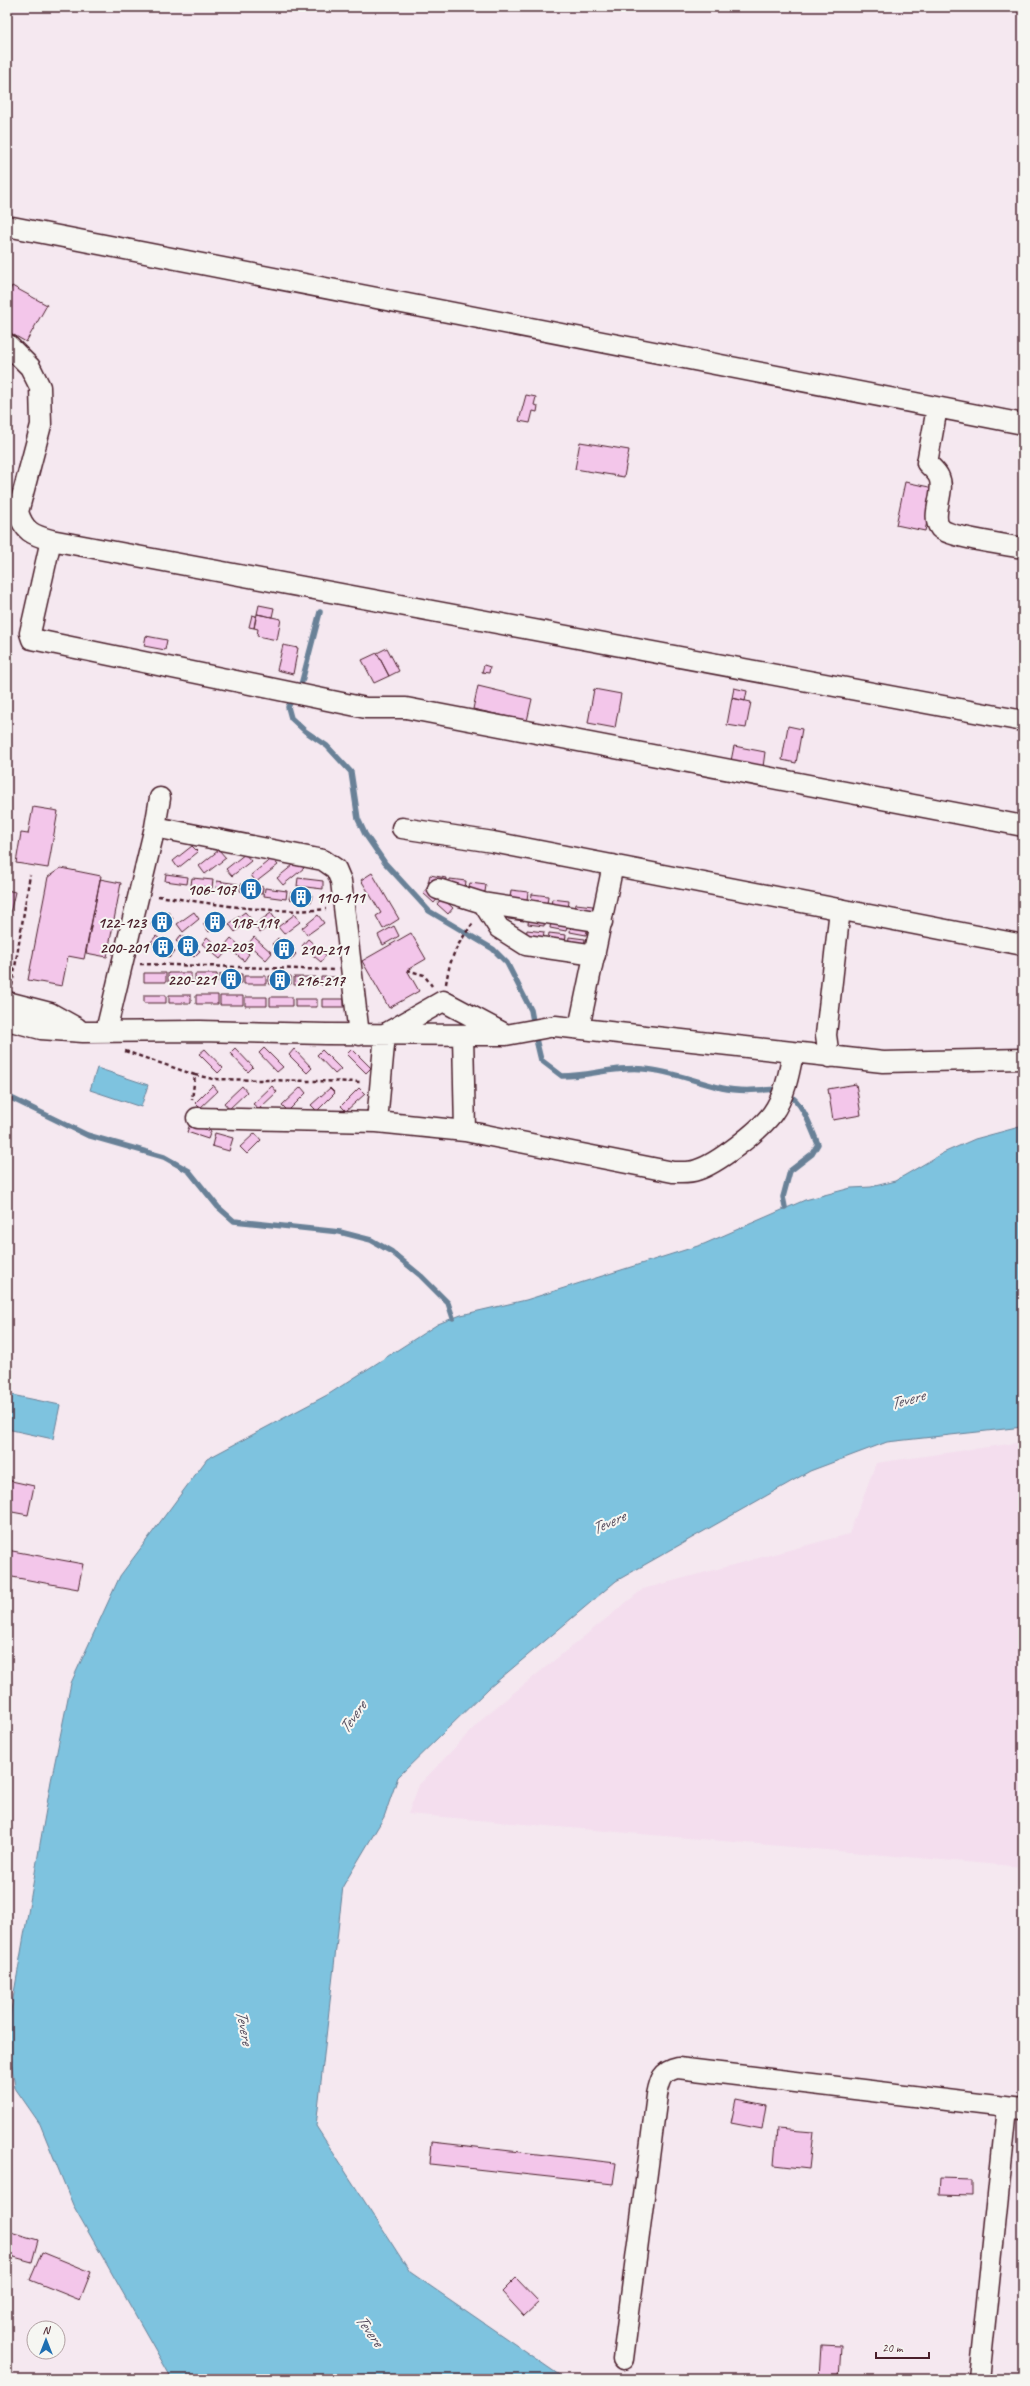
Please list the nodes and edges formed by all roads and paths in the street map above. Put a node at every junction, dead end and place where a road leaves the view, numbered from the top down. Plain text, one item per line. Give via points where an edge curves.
1 (7, 226) edge
2 (7, 344) edge
3 (937, 408) junction
4 (1023, 424) edge
5 (51, 540) junction
6 (1023, 548) edge
7 (1023, 721) edge
8 (160, 798) dead end
9 (1023, 826) edge
10 (155, 828) junction
11 (402, 828) dead end
12 (614, 866) junction
13 (30, 875) dead end
14 (438, 889) dead end
15 (139, 893) junction
16 (483, 903) junction
17 (344, 907) junction
18 (840, 909) junction
19 (474, 922) dead end
20 (602, 922) junction
21 (1023, 945) edge
22 (595, 955) junction
23 (122, 962) junction
24 (351, 970) junction
25 (407, 970) dead end
26 (443, 1001) junction
27 (8, 1008) edge
28 (579, 1028) junction
29 (106, 1031) junction
30 (385, 1034) junction
31 (359, 1035) junction
32 (463, 1035) junction
33 (506, 1035) junction
34 (117, 1048) dead end
35 (793, 1053) junction
36 (829, 1057) junction
37 (1023, 1059) edge
38 (195, 1075) junction
39 (380, 1082) junction
40 (197, 1118) joint
41 (377, 1122) junction
42 (465, 1131) junction
43 (1014, 2109) edge
44 (623, 2359) dead end
45 (979, 2379) edge

1 - 3 lane
2 - 5 lane via 30,367 40,387 41,425 18,512 22,526 38,536
3 - 4 lane
3 - 6 lane via 927,463 939,476 941,488 937,521 941,529 956,535
5 - 7 lane
5 - 9 lane via 30,633 32,639 366,708 406,708
8 - 10 lane
10 - 15 lane
10 - 17 lane via 323,860 336,869 341,881
11 - 12 lane via 493,842
12 - 18 lane
12 - 20 lane
13 - 27 path
14 - 16 lane
15 - 17 path via 233,906 299,911
15 - 23 lane
16 - 20 lane
16 - 22 lane via 499,928 526,945
17 - 24 lane
18 - 21 lane
18 - 36 lane via 826,1035
19 - 26 path via 449,961
20 - 22 lane
22 - 28 lane
23 - 24 path via 150,966
23 - 29 lane
24 - 31 lane
25 - 26 path via 424,975
26 - 30 lane
26 - 33 lane
27 - 29 lane via 41,1029
28 - 33 lane via 555,1026
28 - 35 lane
29 - 31 lane
30 - 31 lane
30 - 32 lane
30 - 39 lane
32 - 33 lane
32 - 42 lane
34 - 38 path
35 - 36 lane
35 - 42 lane via 789,1076 772,1114 735,1147 698,1170 672,1172
36 - 37 lane via 883,1062
38 - 39 path via 213,1079
38 - 40 path via 192,1106
39 - 41 lane
40 - 41 lane
41 - 42 lane
43 - 44 lane via 678,2068 666,2072 661,2078 657,2095
43 - 45 lane

